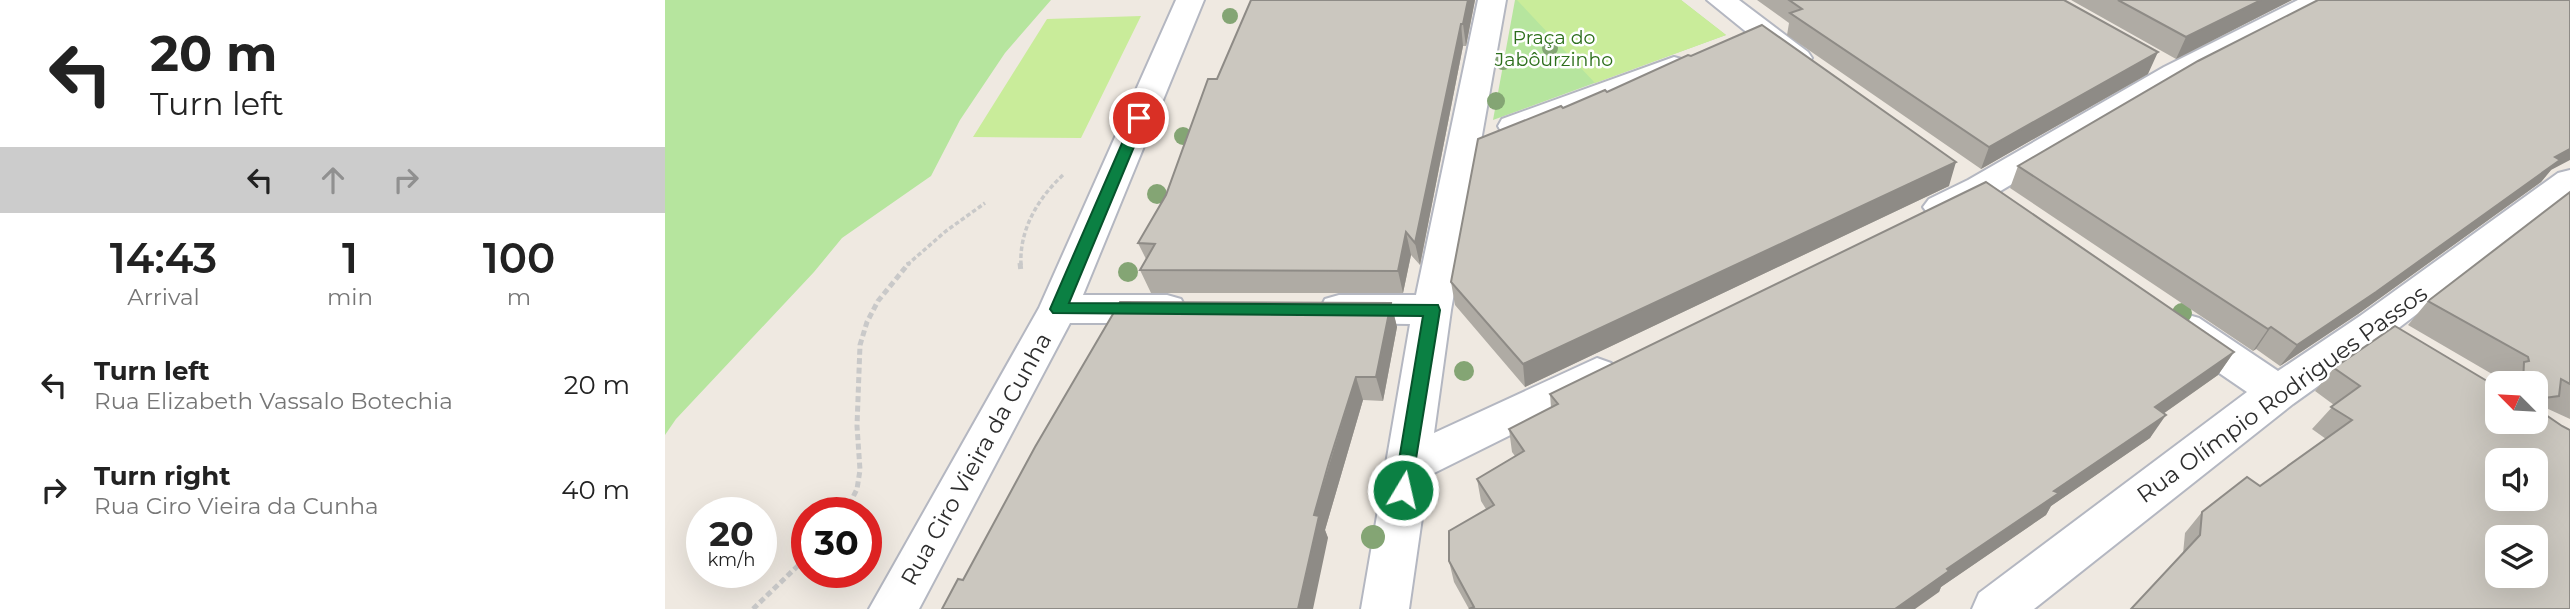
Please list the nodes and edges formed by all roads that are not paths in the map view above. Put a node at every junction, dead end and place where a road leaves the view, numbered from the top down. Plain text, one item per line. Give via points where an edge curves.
1 (1189, 0) edge
2 (1492, 0) edge
3 (1721, 0) edge
4 (2320, 0) edge
5 (1697, 57) edge
6 (1827, 79) edge
7 (1466, 144) junction
8 (1947, 164) edge
9 (2569, 184) edge
10 (1980, 188) junction
11 (2014, 211) edge
12 (1905, 224) edge
13 (1058, 309) junction
14 (1197, 309) edge
15 (1307, 309) edge
16 (1432, 310) junction
17 (2164, 314) edge
18 (1631, 357) edge
19 (2278, 392) junction
20 (1407, 466) junction
21 (893, 609) edge
22 (1385, 609) edge
23 (1996, 609) edge

1 - 13 street, Rua Ciro Vieira da Cunha
2 - 7 street
3 - 6 street via 1748,38
4 - 10 street via 2164,67
5 - 7 street
7 - 16 street
8 - 10 street
9 - 19 street, Rua Olímpio Rodrigues Passos via 2391,336
10 - 11 street
10 - 12 street
13 - 14 street
13 - 21 street, Rua Ciro Vieira da Cunha
15 - 16 street
16 - 20 street
17 - 19 street
18 - 20 street
19 - 23 street, Rua Olímpio Rodrigues Passos
20 - 22 street

